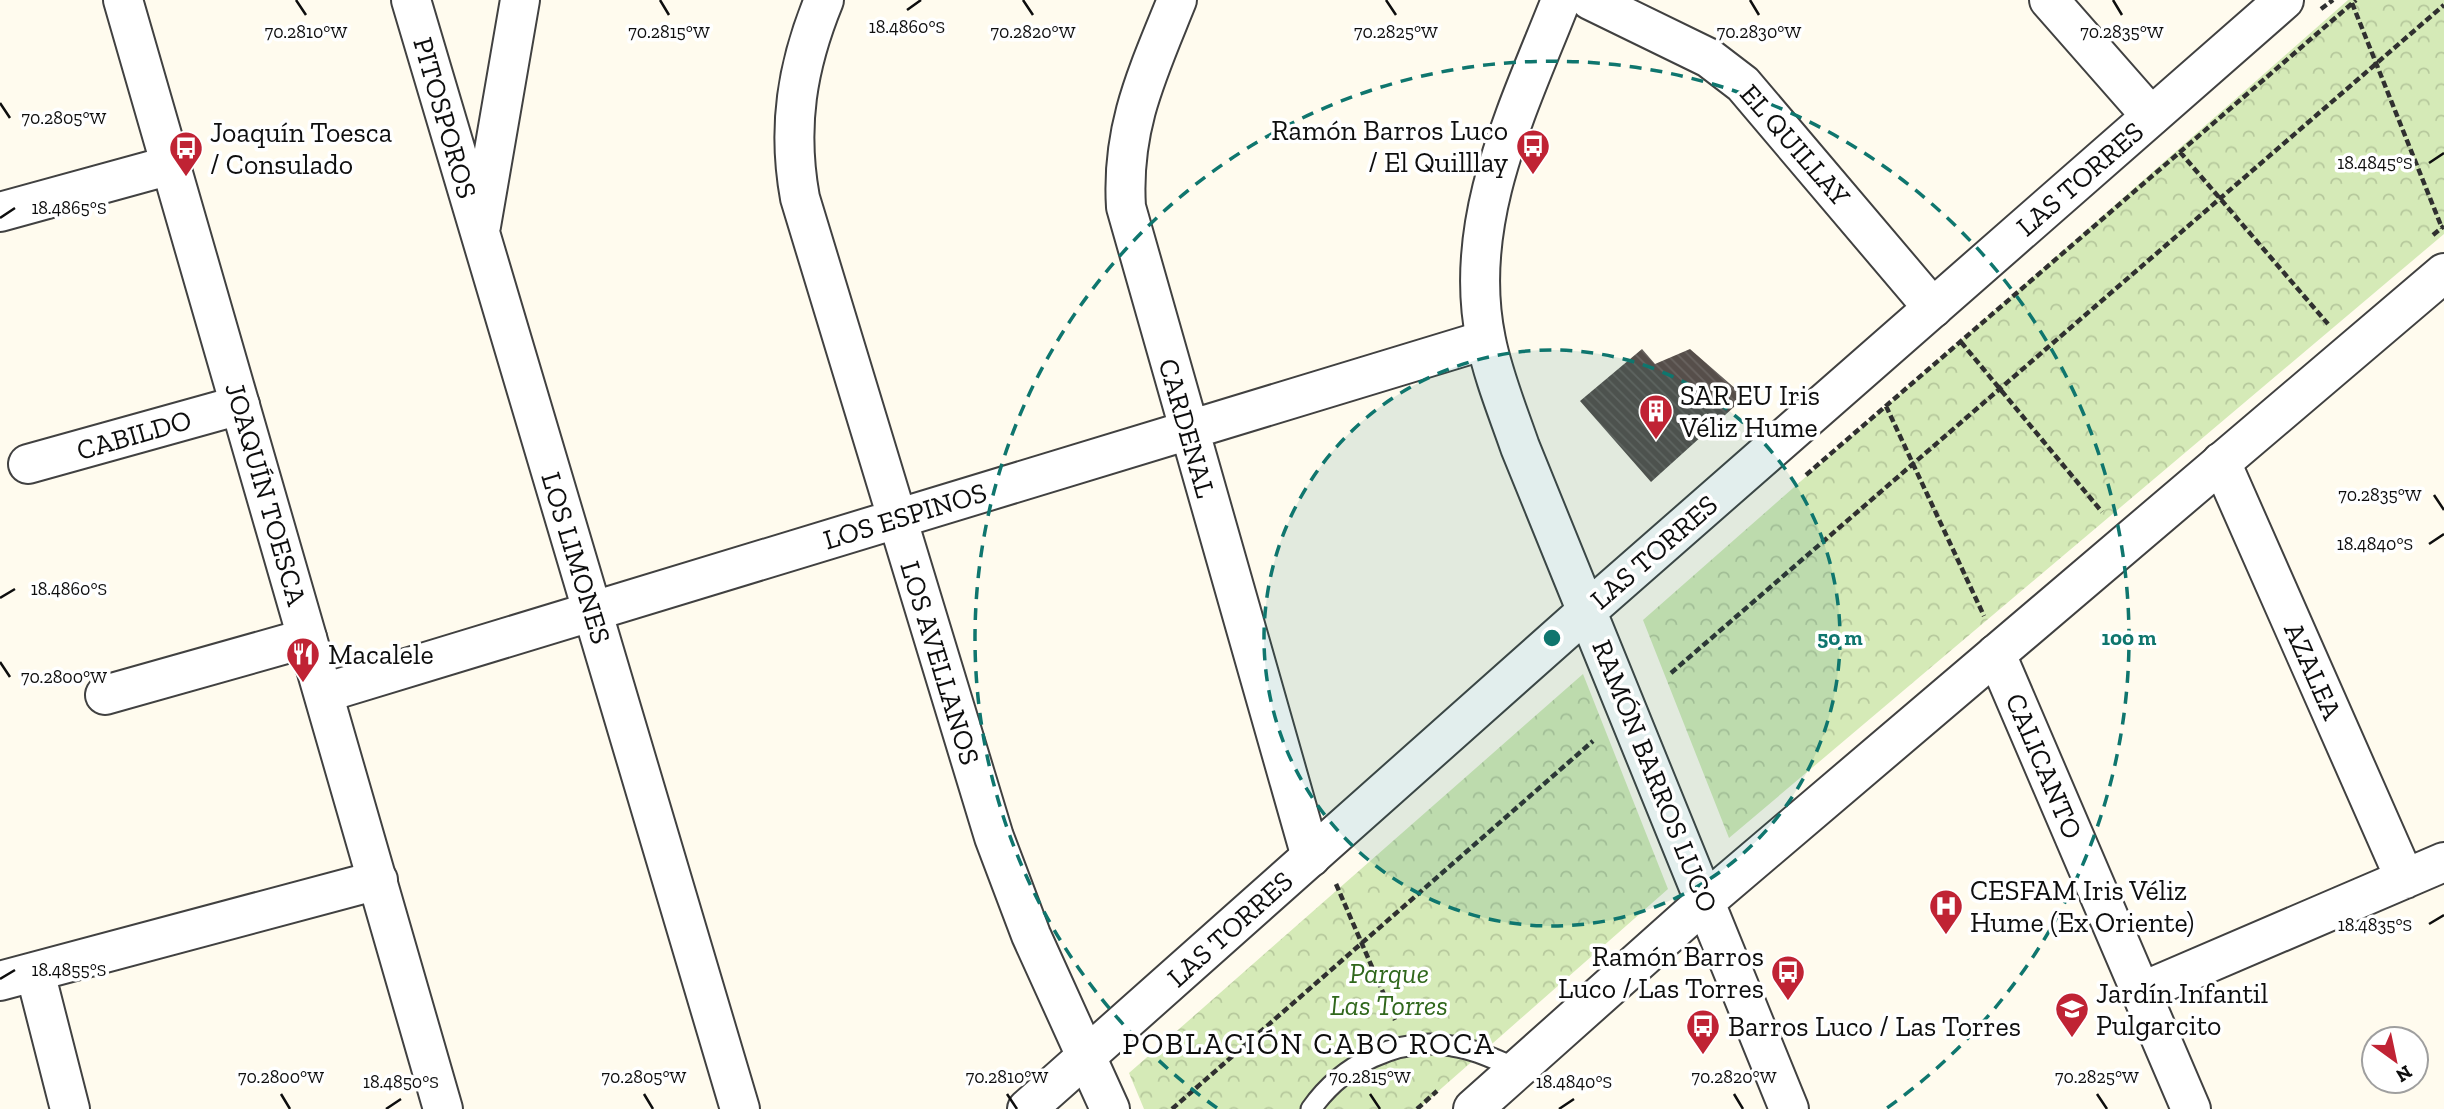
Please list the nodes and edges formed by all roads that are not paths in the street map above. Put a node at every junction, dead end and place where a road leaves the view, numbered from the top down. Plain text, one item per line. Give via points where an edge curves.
1 (123, 0) edge
2 (411, 0) edge
3 (520, 0) edge
4 (824, 0) edge
5 (1177, 0) edge
6 (1561, 0) edge
7 (1590, 0) edge
8 (2049, 0) edge
9 (2301, 6) edge
10 (2151, 116) junction
11 (171, 165) junction
12 (0, 212) edge
13 (480, 235) junction
14 (2444, 273) edge
15 (1933, 308) junction
16 (1486, 340) junction
17 (240, 405) junction
18 (1188, 430) junction
19 (2221, 463) junction
20 (28, 464) dead end
21 (896, 519) junction
22 (1588, 610) junction
23 (592, 611) junction
24 (307, 638) junction
25 (1996, 654) junction
26 (324, 693) junction
27 (105, 695) dead end
28 (1311, 857) junction
29 (2444, 862) edge
30 (2405, 879) junction
31 (377, 880) junction
32 (1706, 901) junction
33 (17, 976) edge
34 (2141, 992) junction
35 (1086, 1056) junction
36 (1518, 1069) junction
37 (1782, 1107) edge
38 (70, 1109) edge
39 (443, 1109) edge
40 (740, 1109) edge
41 (1027, 1109) edge
42 (1110, 1109) edge
43 (1311, 1109) edge
44 (1473, 1109) edge
45 (2191, 1109) edge

1 - 11 street, JOAQUÍN TOESCA
2 - 13 street, PITOSPOROS
3 - 13 street, LOS LIMONES
4 - 21 street, LOS AVELLANOS via 795,93 795,173
5 - 18 street, CARDENAL via 1132,115 1124,178 1132,238
6 - 16 street, RAMÓN BARROS LUCO via 1508,133 1489,204 1480,290
7 - 15 street, EL QUILLAY via 1709,58 1743,84
8 - 10 street
9 - 10 street, LAS TORRES
10 - 15 street, LAS TORRES
11 - 12 street
11 - 17 street, JOAQUÍN TOESCA
13 - 23 street, LOS LIMONES
14 - 19 street
15 - 22 street, LAS TORRES
16 - 18 street, LOS ESPINOS
16 - 22 street, RAMÓN BARROS LUCO via 1520,447
17 - 20 street, CABILDO
17 - 24 street, JOAQUÍN TOESCA
18 - 21 street, LOS ESPINOS
18 - 28 street, CARDENAL
19 - 25 street
19 - 30 street, AZALEA
21 - 23 street, LOS ESPINOS
21 - 35 street, LOS AVELLANOS via 1008,874
22 - 28 street, LAS TORRES
22 - 32 street, RAMÓN BARROS LUCO
23 - 26 street, LOS ESPINOS
23 - 40 street, LOS LIMONES
24 - 26 street, JOAQUÍN TOESCA
24 - 27 street
25 - 32 street
25 - 34 street, CALICANTO
26 - 31 street, JOAQUÍN TOESCA
28 - 35 street, LAS TORRES
29 - 30 street
30 - 34 street
31 - 33 street
31 - 39 street, JOAQUÍN TOESCA
32 - 36 street
32 - 37 street, RAMÓN BARROS LUCO
33 - 38 street
34 - 45 street, CALICANTO
35 - 41 street, LAS TORRES
35 - 42 street, LOS AVELLANOS
36 - 43 lane via 1449,1045 1407,1046 1358,1064
36 - 44 street

